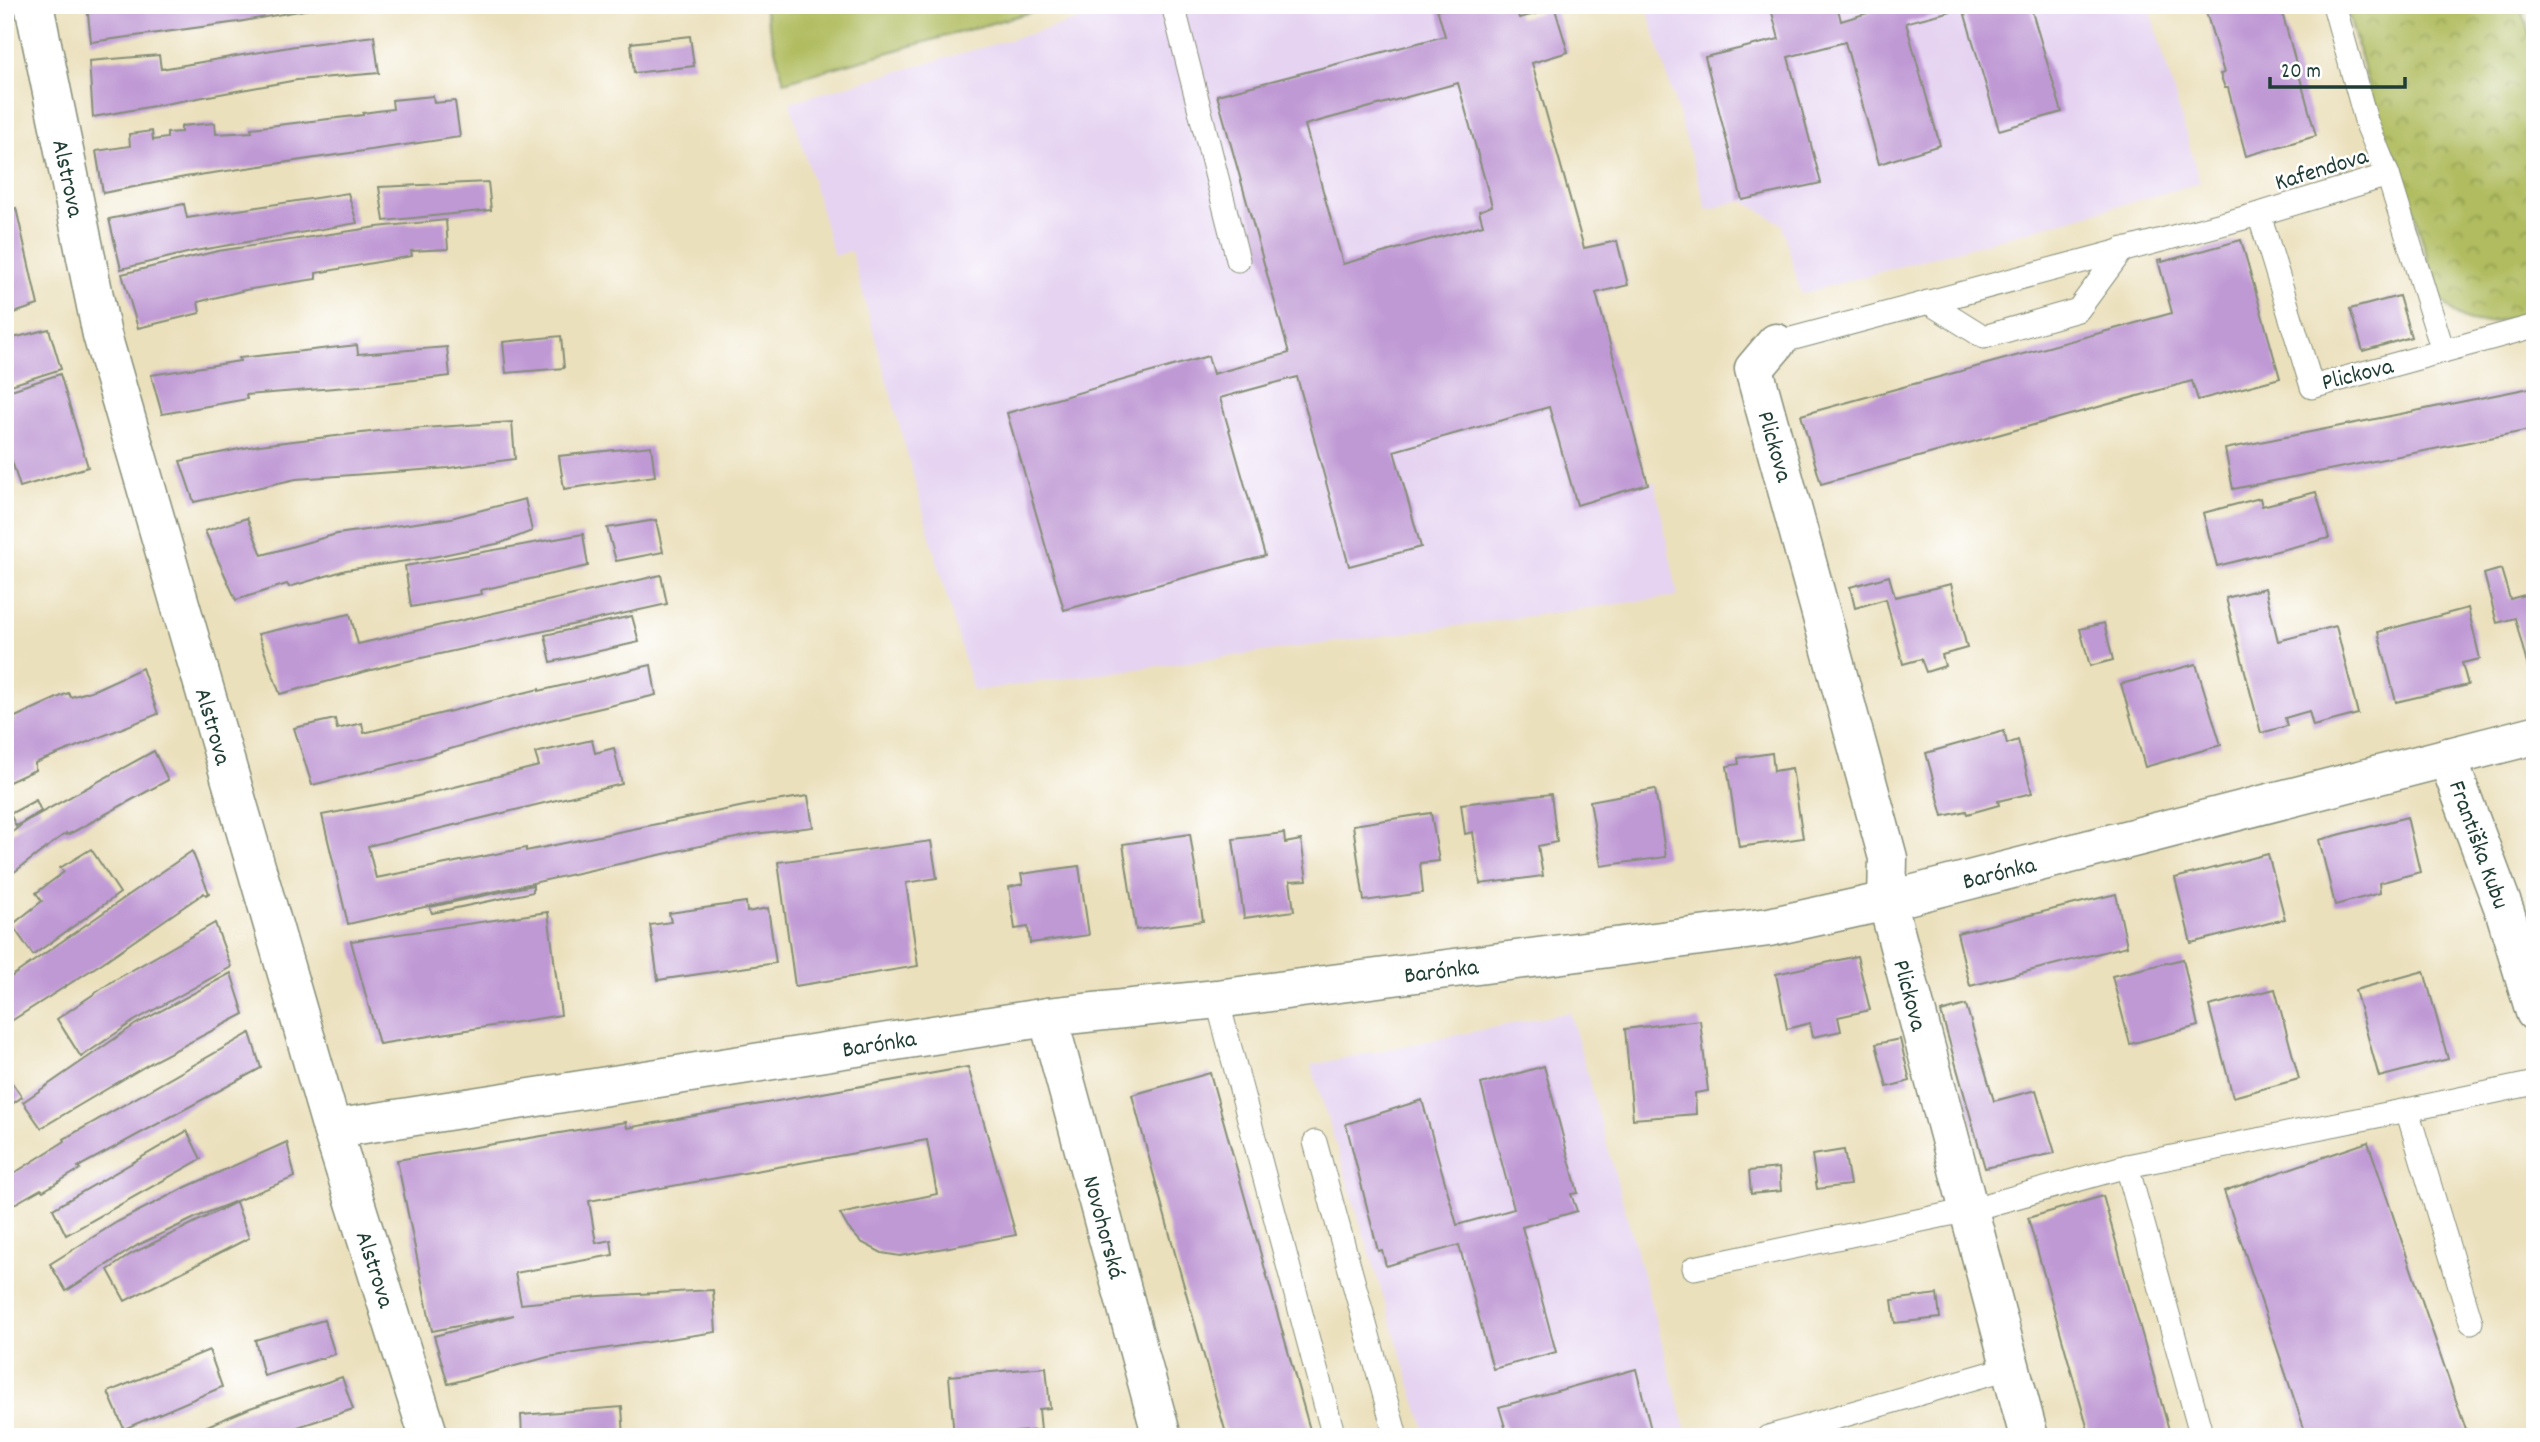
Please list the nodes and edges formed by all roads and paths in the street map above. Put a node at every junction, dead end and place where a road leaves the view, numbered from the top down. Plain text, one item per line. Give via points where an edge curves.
1 (34, 5) edge
2 (1173, 5) edge
3 (2333, 5) edge
4 (2388, 175) junction
5 (2259, 214) junction
6 (2123, 249) junction
7 (1238, 260) dead end
8 (1928, 302) junction
9 (2535, 326) edge
10 (1776, 343) joint
11 (2443, 351) junction
12 (2535, 735) edge
13 (2448, 757) junction
14 (1887, 901) junction
15 (2520, 910) edge
16 (1217, 999) junction
17 (2535, 1012) edge
18 (1048, 1017) junction
19 (2535, 1083) edge
20 (2407, 1110) junction
21 (332, 1129) junction
22 (1315, 1143) dead end
23 (2126, 1166) junction
24 (1969, 1210) junction
25 (1694, 1268) dead end
26 (2471, 1322) dead end
27 (2009, 1368) junction
28 (429, 1437) edge
29 (1161, 1437) edge
30 (1335, 1437) edge
31 (1396, 1437) edge
32 (1768, 1437) edge
33 (2029, 1437) edge
34 (2202, 1437) edge

1 - 21 street, Alstrova via 102,335
2 - 7 lane
3 - 4 lane, Kafendova via 2367,124
4 - 5 lane, Kafendova
4 - 11 lane
5 - 6 lane, Plickova
5 - 11 lane, Plickova via 2312,387
6 - 8 lane, Plickova
6 - 8 lane via 2078,310 1984,337
8 - 10 lane, Plickova
9 - 11 lane, Plickova
10 - 14 street, Plickova via 1754,369 1888,858
12 - 13 street, Barónka
13 - 14 street, Barónka
13 - 15 street, Františka Kubu
14 - 16 street, Barónka via 1769,927
14 - 24 street, Plickova
15 - 17 street, Františka Kubu
16 - 18 street, Barónka
16 - 30 lane
18 - 21 street, Barónka
18 - 29 street, Novohorská
19 - 20 lane
20 - 23 lane
20 - 26 lane
21 - 28 street, Alstrova
22 - 31 lane
23 - 24 lane
23 - 34 lane
24 - 25 lane
24 - 27 street, Plickova
27 - 32 lane
27 - 33 street, Plickova

